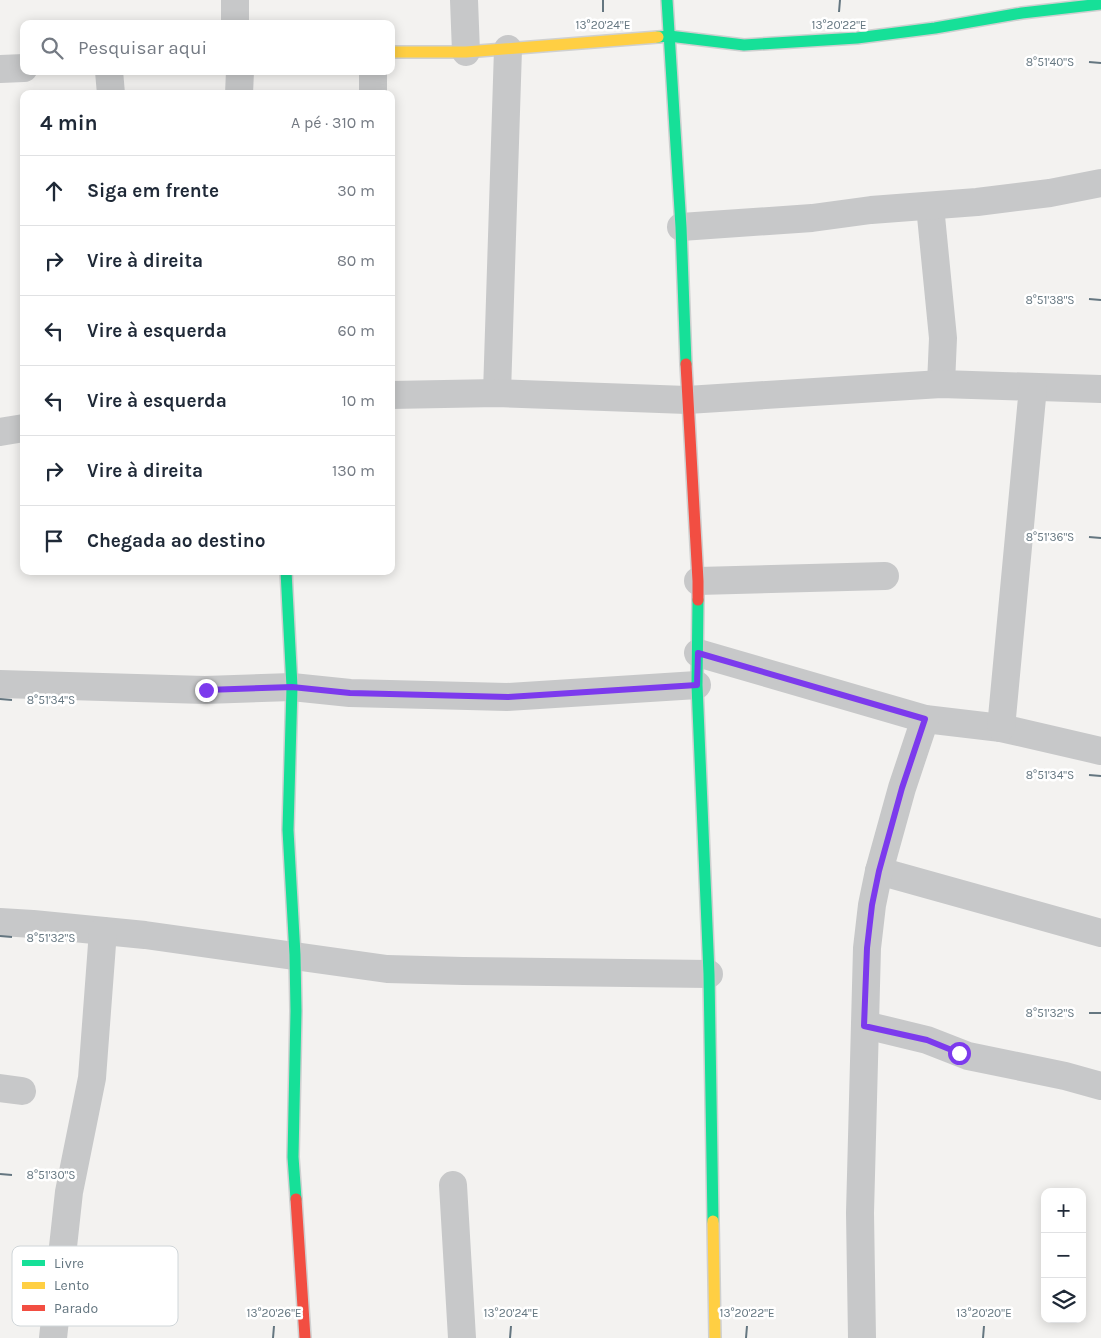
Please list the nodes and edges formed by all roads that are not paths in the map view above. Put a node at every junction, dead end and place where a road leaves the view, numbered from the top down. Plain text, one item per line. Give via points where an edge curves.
1 (235, 0) edge
2 (464, 0) edge
3 (668, 0) edge
4 (1101, 4) edge
5 (235, 20) edge
6 (669, 36) junction
7 (508, 49) junction
8 (395, 52) edge
9 (466, 52) junction
10 (20, 68) edge
11 (0, 69) edge
12 (109, 75) edge
13 (240, 75) edge
14 (373, 75) edge
15 (110, 90) edge
16 (238, 90) edge
17 (373, 90) edge
18 (1101, 183) edge
19 (930, 206) junction
20 (681, 227) junction
21 (941, 384) junction
22 (1033, 387) junction
23 (1101, 389) edge
24 (497, 393) junction
25 (395, 395) edge
26 (687, 400) junction
27 (20, 429) edge
28 (0, 432) edge
29 (286, 575) edge
30 (885, 576) dead end
31 (698, 581) junction
32 (698, 653) junction
33 (0, 684) edge
34 (697, 685) junction
35 (292, 687) junction
36 (925, 719) junction
37 (1001, 728) junction
38 (1101, 751) edge
39 (879, 871) junction
40 (0, 922) edge
41 (104, 931) junction
42 (1101, 934) edge
43 (295, 955) junction
44 (708, 974) junction
45 (864, 1026) junction
46 (1101, 1086) edge
47 (453, 1185) dead end
48 (63, 1246) edge
49 (305, 1338) edge
50 (462, 1338) edge
51 (715, 1338) edge
52 (862, 1338) edge

1 - 5 street
2 - 9 street
3 - 6 street
4 - 6 street via 856,38 744,44
6 - 7 street
6 - 20 street
7 - 9 street
7 - 24 street
8 - 9 street
10 - 11 street
12 - 15 street
13 - 16 street
14 - 17 street
18 - 19 street via 1050,193
19 - 20 street
19 - 21 street via 943,338
20 - 26 street
21 - 22 street
21 - 26 street
22 - 23 street
22 - 37 street
24 - 25 street
24 - 26 street
26 - 31 street
27 - 28 street
29 - 35 street
30 - 31 street
31 - 32 street
32 - 34 street
32 - 36 street
33 - 35 street via 206,690
34 - 35 street via 508,697 350,693
34 - 44 street
35 - 43 street via 288,830
36 - 37 street
36 - 39 street
37 - 38 street
39 - 42 street
39 - 45 street via 867,948
40 - 41 street
41 - 43 street
41 - 48 street via 92,1078 69,1192
43 - 44 street via 387,968
43 - 49 street via 293,1157
44 - 51 street
45 - 46 street via 927,1040 968,1056
45 - 52 street via 860,1212
47 - 50 street

